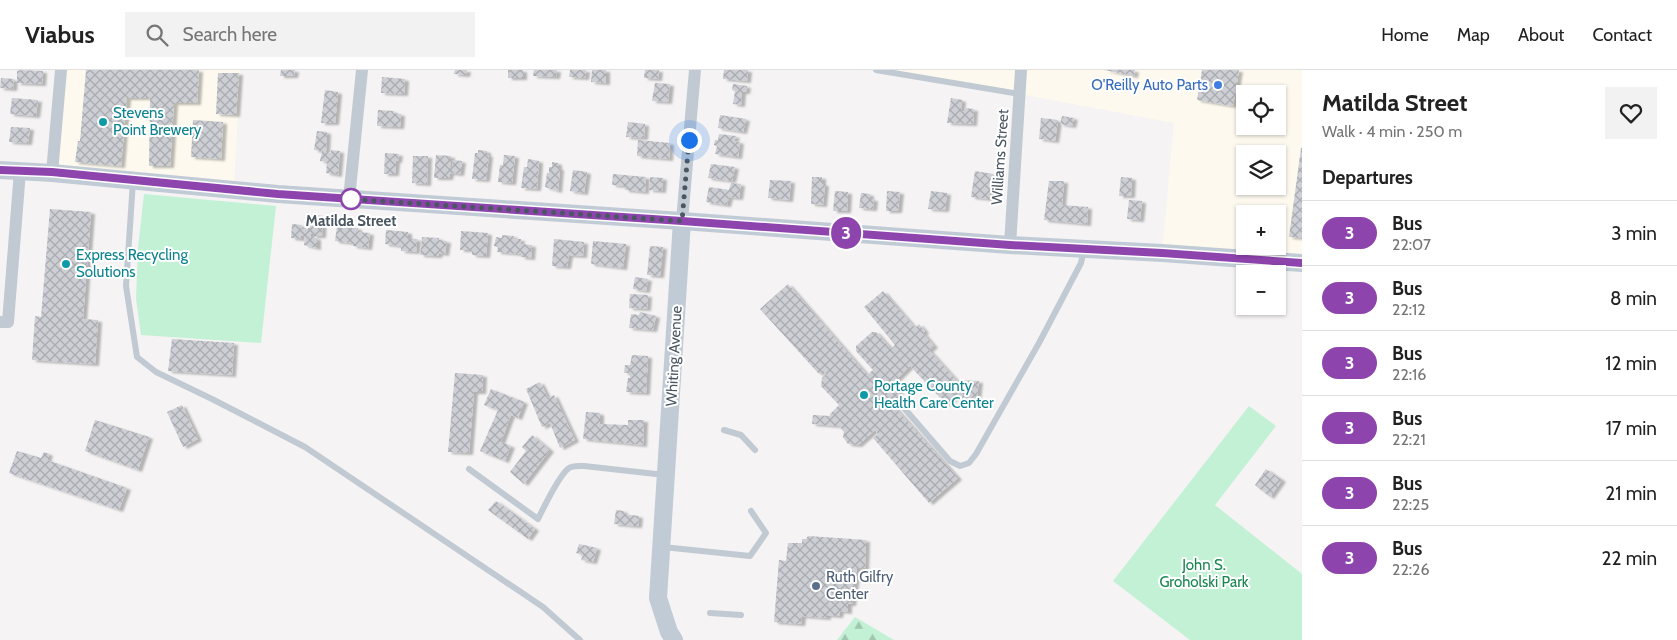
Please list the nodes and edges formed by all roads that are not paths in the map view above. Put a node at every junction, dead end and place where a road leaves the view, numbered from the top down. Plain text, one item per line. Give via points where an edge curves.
1 (61, 70) edge
2 (362, 70) edge
3 (695, 70) edge
4 (876, 70) edge
5 (1022, 70) edge
6 (921, 74) edge
7 (1020, 94) junction
8 (0, 170) edge
9 (20, 171) junction
10 (52, 172) junction
11 (133, 181) junction
12 (349, 199) junction
13 (682, 221) junction
14 (1010, 245) junction
15 (1084, 249) junction
16 (1302, 263) edge
17 (4, 322) edge
18 (898, 400) dead end
19 (724, 430) dead end
20 (755, 450) dead end
21 (469, 469) dead end
22 (666, 475) junction
23 (751, 511) dead end
24 (662, 547) junction
25 (710, 613) dead end
26 (741, 614) dead end
27 (580, 640) edge
28 (674, 640) edge

1 - 10 street
2 - 12 street
3 - 13 street, Whiting Avenue
4 - 6 lane
5 - 7 street, Williams Street
6 - 7 lane
7 - 14 street, Williams Street
8 - 9 street
9 - 10 street
9 - 17 street
10 - 11 street
11 - 12 street
11 - 27 lane via 126,286 137,357 156,372 305,447 543,607
12 - 13 street
13 - 14 street
13 - 22 street, Whiting Avenue
14 - 15 street
15 - 16 street
15 - 18 lane via 1081,263 1040,343 969,463 960,466 950,461
19 - 20 lane via 741,435
21 - 22 lane via 538,519 562,477 573,466
22 - 24 street, Whiting Avenue
23 - 24 lane via 766,533 750,556
24 - 28 street, Whiting Avenue via 658,598
25 - 26 lane

